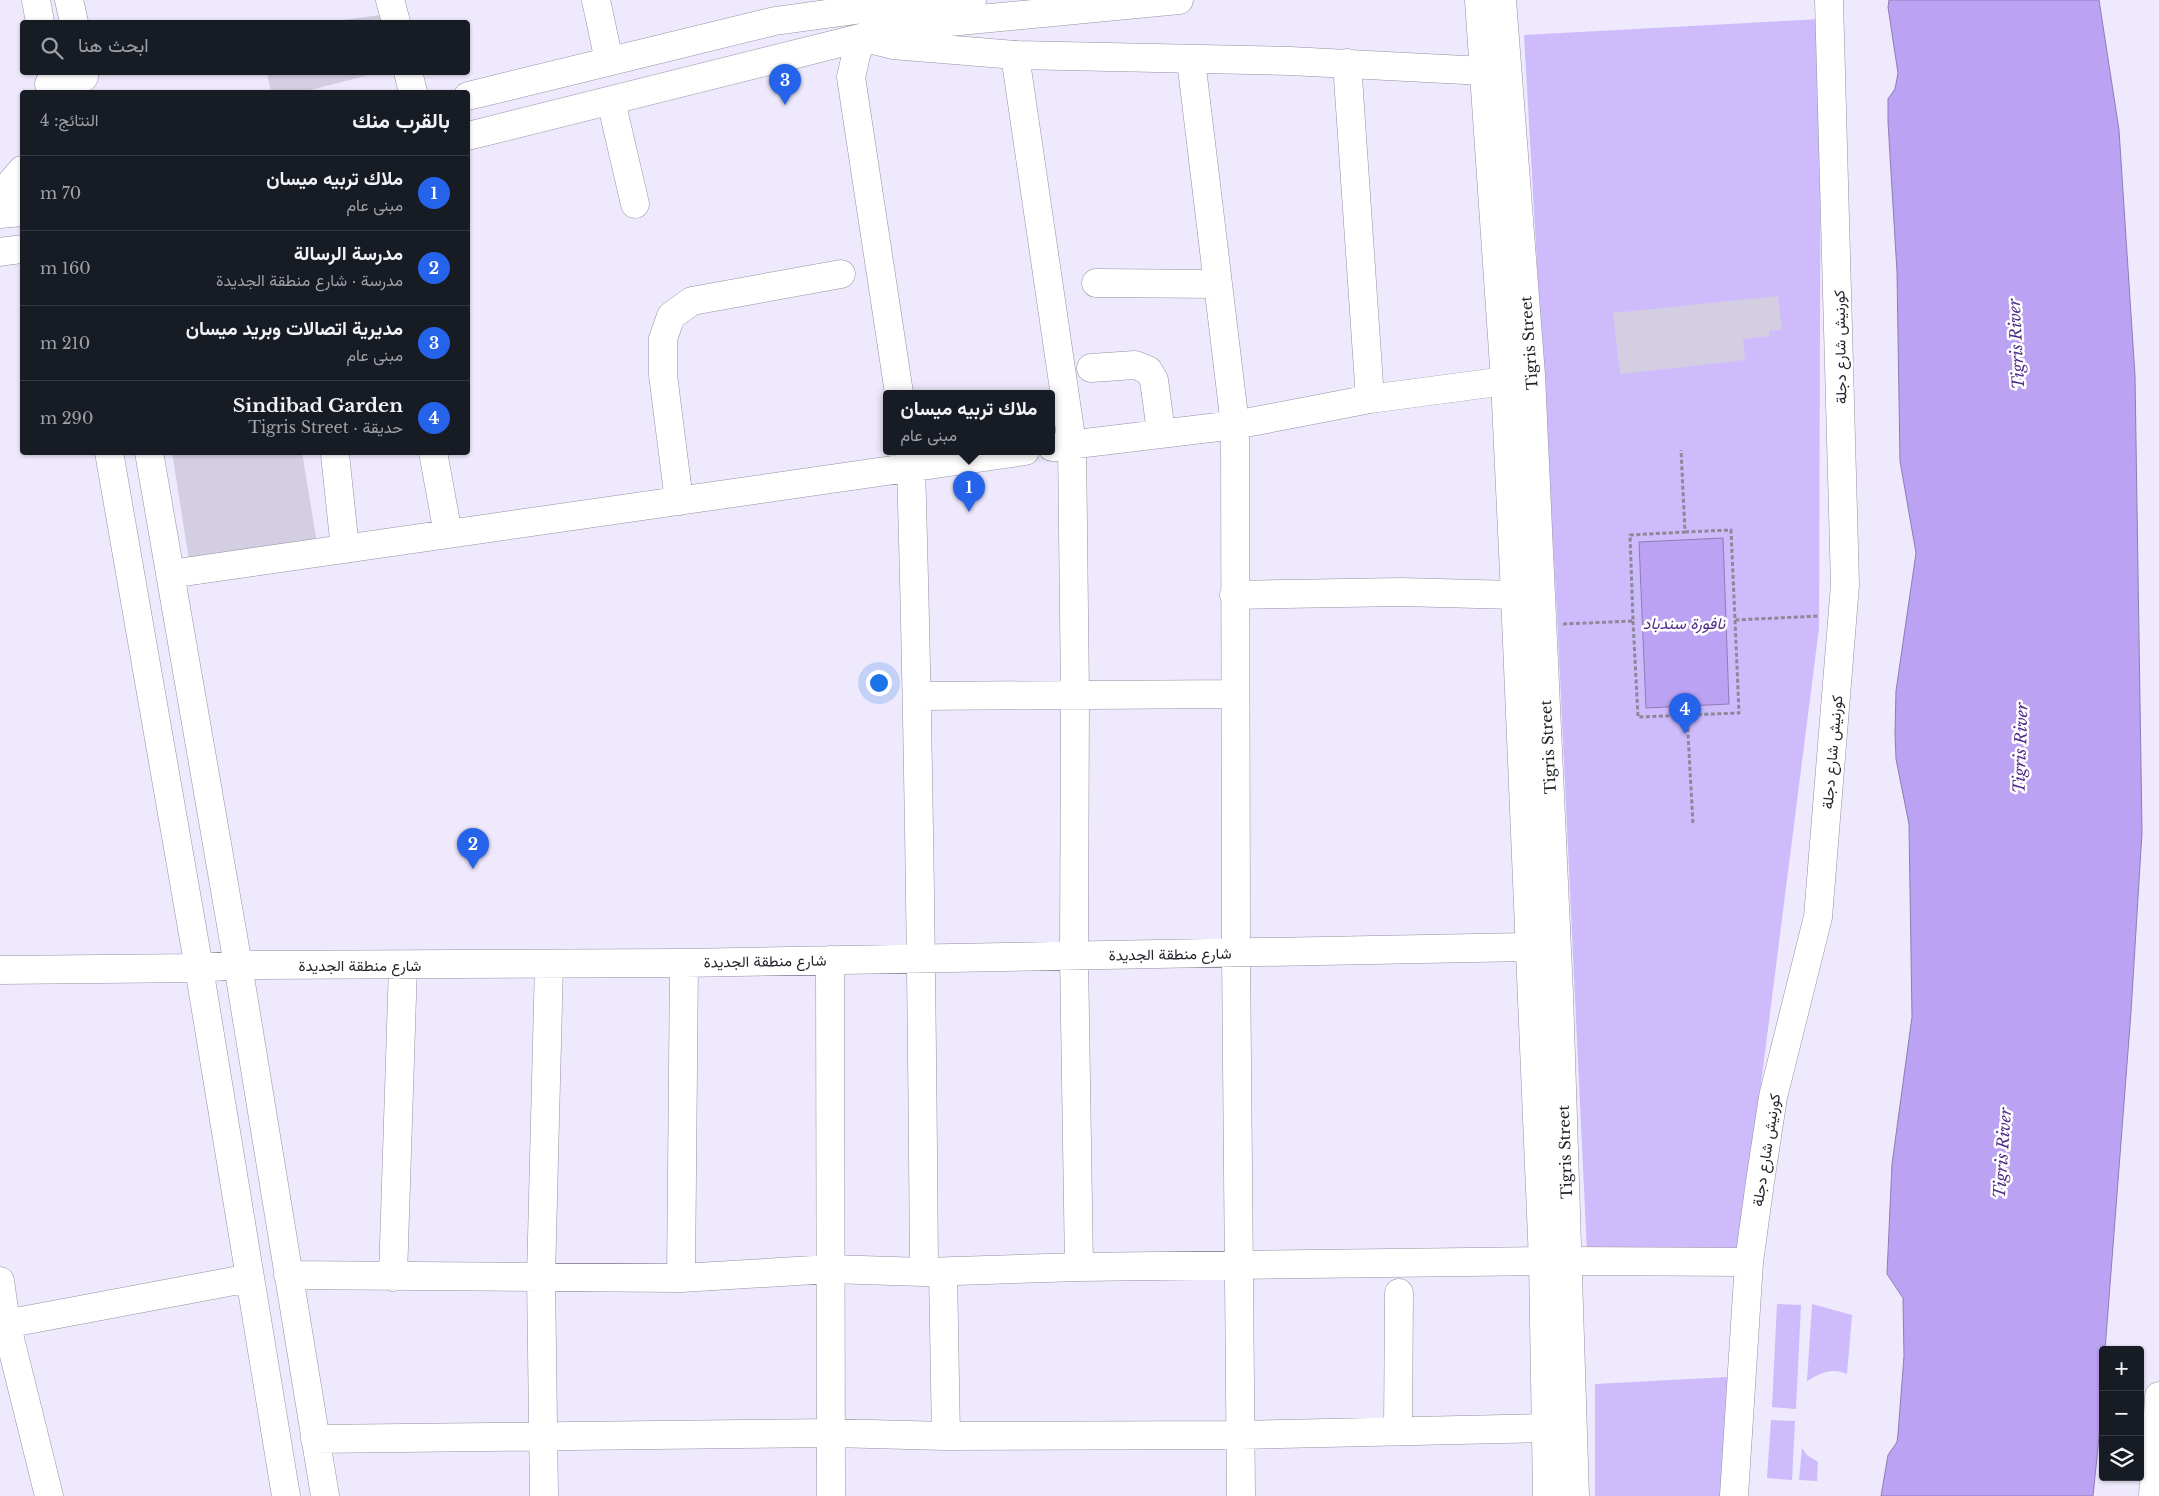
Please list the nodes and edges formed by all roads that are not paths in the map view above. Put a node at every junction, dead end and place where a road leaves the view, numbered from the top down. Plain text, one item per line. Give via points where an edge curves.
1 (36, 0) edge
2 (69, 0) edge
3 (390, 0) edge
4 (596, 0) edge
5 (972, 0) edge
6 (1178, 0) edge
7 (1479, 0) edge
8 (1502, 0) edge
9 (1829, 0) edge
10 (873, 3) edge
11 (40, 20) edge
12 (74, 20) edge
13 (395, 20) edge
14 (864, 38) junction
15 (1015, 55) junction
16 (1191, 60) junction
17 (609, 61) junction
18 (1347, 64) junction
19 (1484, 71) junction
20 (409, 75) edge
21 (86, 81) edge
22 (49, 83) edge
23 (412, 90) edge
24 (470, 96) edge
25 (611, 101) junction
26 (470, 136) edge
27 (20, 181) edge
28 (635, 204) dead end
29 (12, 224) edge
30 (841, 274) dead end
31 (1096, 283) dead end
32 (1218, 284) junction
33 (1092, 368) dead end
34 (1532, 375) junction
35 (1505, 381) junction
36 (899, 390) edge
37 (1370, 399) junction
38 (1235, 425) junction
39 (1162, 432) junction
40 (1062, 445) edge
41 (110, 455) edge
42 (150, 455) edge
43 (335, 455) edge
44 (433, 455) edge
45 (973, 455) edge
46 (909, 460) edge
47 (679, 501) junction
48 (448, 534) junction
49 (345, 549) junction
50 (170, 574) junction
51 (1234, 595) junction
52 (1515, 595) junction
53 (1235, 694) junction
54 (918, 696) junction
55 (1075, 696) junction
56 (1529, 947) junction
57 (1236, 953) junction
58 (1074, 956) junction
59 (922, 959) junction
60 (830, 960) junction
61 (684, 963) junction
62 (550, 964) junction
63 (238, 965) junction
64 (403, 965) junction
65 (199, 968) junction
66 (0, 970) edge
67 (1543, 1261) junction
68 (1569, 1261) junction
69 (1750, 1262) junction
70 (1239, 1266) junction
71 (1079, 1267) junction
72 (830, 1269) junction
73 (933, 1272) junction
74 (288, 1275) junction
75 (393, 1277) junction
76 (541, 1277) junction
77 (250, 1278) junction
78 (681, 1278) junction
79 (0, 1281) edge
80 (1399, 1293) dead end
81 (3, 1324) edge
82 (2159, 1396) edge
83 (1545, 1428) junction
84 (1398, 1431) junction
85 (832, 1434) junction
86 (1241, 1435) junction
87 (946, 1436) junction
88 (543, 1437) junction
89 (315, 1439) junction
90 (2157, 1451) edge
91 (49, 1496) edge
92 (286, 1496) edge
93 (325, 1496) edge
94 (544, 1496) edge
95 (830, 1496) edge
96 (1241, 1496) edge
97 (1547, 1496) edge
98 (1575, 1496) edge
99 (1734, 1496) edge
100 (2153, 1496) edge

1 - 11 street
2 - 12 street
3 - 13 street
4 - 17 street
5 - 10 street
6 - 14 street via 928,24
7 - 19 street, Tigris Street
8 - 34 street, Tigris Street
9 - 69 street, كورنيش شارع دجلة via 1846,585 1818,917 1773,1098
10 - 17 street
14 - 15 street via 893,45
14 - 25 street
14 - 36 street via 851,77
15 - 16 street
15 - 40 street
16 - 18 street
16 - 32 street
17 - 24 street
18 - 19 street
18 - 37 street
19 - 35 street, Tigris Street
20 - 23 street
21 - 22 street
25 - 26 street
25 - 28 street
27 - 29 street
30 - 47 street via 692,301 671,316 663,339 664,375
31 - 32 street
32 - 38 street
33 - 39 street via 1135,365 1148,370 1154,380
34 - 35 street
34 - 68 street, Tigris Street
35 - 37 street
35 - 52 street, Tigris Street
37 - 38 street
38 - 39 street
38 - 51 street
39 - 40 street
40 - 55 street
41 - 65 street
42 - 50 street
43 - 49 street
44 - 48 street
45 - 46 street
46 - 47 street
46 - 54 street
47 - 48 street
48 - 49 street
49 - 50 street
50 - 63 street
51 - 52 street via 1401,592
51 - 53 street
52 - 56 street, Tigris Street
53 - 55 street
53 - 57 street
54 - 55 street
54 - 59 street
55 - 58 street
56 - 57 street, شارع منطقة الجديدة
56 - 67 street, Tigris Street
57 - 58 street, شارع منطقة الجديدة
57 - 70 street
58 - 59 street, شارع منطقة الجديدة
58 - 71 street
59 - 60 street, شارع منطقة الجديدة
59 - 73 street
60 - 61 street, شارع منطقة الجديدة
60 - 72 street
61 - 62 street, شارع منطقة الجديدة
61 - 78 street
62 - 64 street, شارع منطقة الجديدة
62 - 76 street
63 - 64 street, شارع منطقة الجديدة
63 - 65 street, شارع منطقة الجديدة
63 - 74 street
64 - 75 street
65 - 66 street, شارع منطقة الجديدة
65 - 77 street
67 - 70 street
67 - 83 street, Tigris Street
68 - 69 street
68 - 98 street, Tigris Street
69 - 99 street, كورنيش شارع دجلة
70 - 71 street
70 - 86 street
71 - 73 street
72 - 73 street
72 - 78 street
72 - 85 street
73 - 87 street
74 - 75 street
74 - 89 street
75 - 76 street
76 - 78 street
76 - 88 street
77 - 81 street
77 - 92 street
79 - 81 street
80 - 84 street
81 - 91 street
82 - 90 street
83 - 84 street
83 - 97 street, Tigris Street
84 - 86 street
85 - 87 street
85 - 88 street
85 - 95 street
86 - 87 street
86 - 96 street
88 - 89 street
88 - 94 street
89 - 93 street
90 - 100 street

